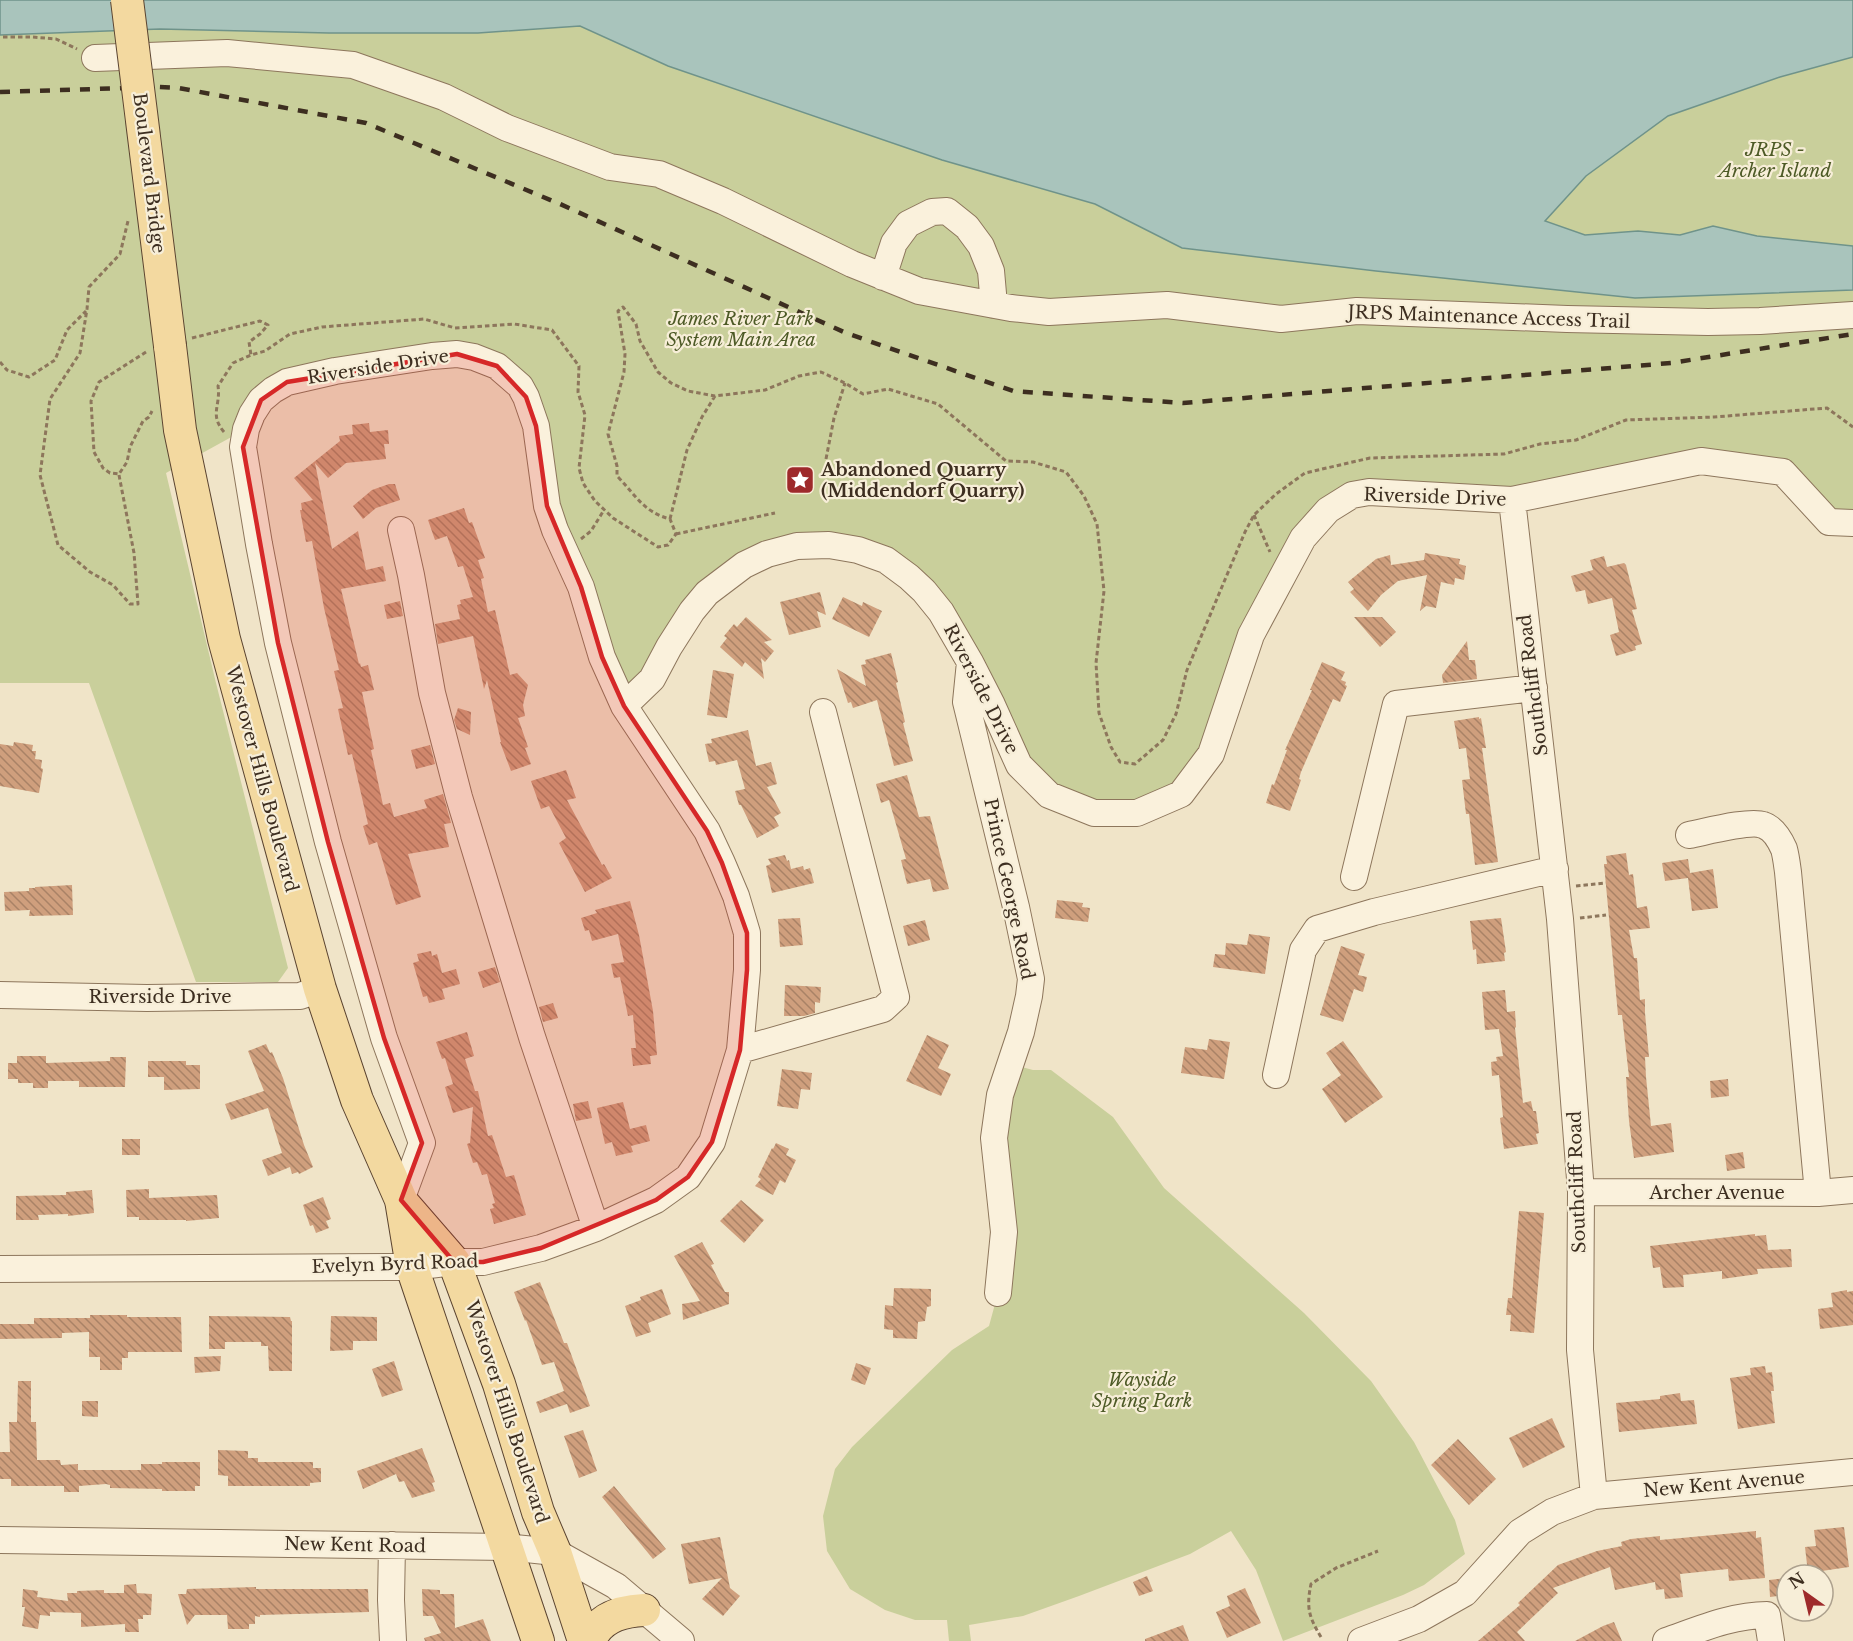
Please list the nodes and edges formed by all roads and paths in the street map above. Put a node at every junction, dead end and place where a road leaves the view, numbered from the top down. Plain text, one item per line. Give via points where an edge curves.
1 (127, 0) edge
2 (3, 37) dead end
3 (94, 57) joint
4 (883, 277) junction
5 (994, 305) junction
6 (1853, 315) edge
7 (170, 345) junction
8 (251, 354) junction
9 (0, 362) edge
10 (846, 383) junction
11 (715, 396) junction
12 (153, 408) dead end
13 (245, 438) junction
14 (826, 459) dead end
15 (119, 474) junction
16 (1512, 500) junction
17 (604, 510) junction
18 (775, 513) dead end
19 (1254, 515) dead end
20 (670, 519) junction
21 (1853, 523) edge
22 (401, 530) dead end
23 (676, 534) junction
24 (565, 553) junction
25 (1284, 574) junction
26 (970, 662) junction
27 (1534, 687) junction
28 (624, 706) junction
29 (823, 712) dead end
30 (1135, 764) dead end
31 (1689, 835) dead end
32 (1555, 869) junction
33 (1354, 877) dead end
34 (1606, 883) dead end
35 (1574, 886) dead end
36 (1606, 915) dead end
37 (1578, 918) dead end
38 (320, 989) junction
39 (0, 995) edge
40 (740, 1050) junction
41 (1276, 1074) dead end
42 (1853, 1190) edge
43 (1581, 1192) junction
44 (1818, 1194) junction
45 (400, 1200) junction
46 (596, 1228) junction
47 (454, 1262) junction
48 (412, 1267) junction
49 (0, 1269) edge
50 (998, 1293) dead end
51 (1853, 1472) edge
52 (1594, 1496) junction
53 (0, 1540) edge
54 (392, 1545) junction
55 (506, 1547) junction
56 (1378, 1551) dead end
57 (555, 1552) junction
58 (644, 1610) junction
59 (1321, 1637) dead end
60 (393, 1641) edge
61 (538, 1641) edge
62 (584, 1641) edge
63 (590, 1641) edge
64 (681, 1641) edge
65 (1361, 1641) edge
66 (1666, 1641) edge
67 (1771, 1641) edge

1 - 7 main road, Boulevard Bridge, bridge
2 - 3 path via 56,39
3 - 4 street, JRPS Maintenance Access Trail via 227,52 353,64 444,97 507,128 610,167 659,174
4 - 5 street, JRPS Maintenance Access Trail via 919,291
4 - 5 street via 894,243 908,225 932,212 947,211 967,227 981,246 991,270
5 - 6 street, JRPS Maintenance Access Trail via 1049,312 1167,305 1281,319 1357,311 1708,322
7 - 8 path via 260,321 268,325 249,342
7 - 15 path via 99,382 91,401 94,452 103,468 110,474
7 - 38 main road, Westover Hills Boulevard via 180,430 224,639
8 - 13 path via 232,363 222,378 216,409 216,423 225,434
8 - 17 path via 265,351 290,334 322,327 424,319 455,328 514,324 552,330 579,366 579,392 585,415 579,468 583,483
9 - 15 path via 7,370 29,377 55,360 67,330 87,309 80,353 50,399 40,475 58,545 90,572 113,585 130,604 138,604 134,552
10 - 11 path via 821,372 765,390
10 - 14 path
10 - 30 path via 863,394 888,389 938,404 1006,461 1033,462 1065,472 1072,480 1097,524 1104,591 1096,663 1099,713 1120,762
11 - 20 path via 687,450
11 - 20 path via 688,391 658,372 640,341 636,324 623,307 618,311 624,372 608,434 617,476 636,499 658,516
12 - 15 path
13 - 24 street, Riverside Drive via 261,400 287,382 432,356 457,354 487,361 520,386 532,410 547,506
13 - 45 street via 259,544 278,643 328,842 384,1038 422,1143
16 - 21 street, Riverside Drive via 1701,461 1783,472 1829,522
16 - 25 street, Riverside Drive via 1370,492 1352,495 1328,510 1303,538
16 - 27 street, Southcliff Road
17 - 23 path via 658,546 668,545
17 - 24 path via 591,531
18 - 23 path
19 - 25 path
20 - 23 path
22 - 46 street via 432,693 459,797 532,1037
24 - 28 street, Riverside Drive
25 - 26 street, Riverside Drive via 1251,635 1211,754 1181,794 1137,813 1094,813 1049,795 1019,765
26 - 28 street, Riverside Drive via 924,591 886,560 829,545 797,546 744,565 707,592 652,679
26 - 50 street, Prince George Road via 966,702 1031,979 1021,1032 1000,1095 993,1138 1004,1232
27 - 32 street, Southcliff Road
27 - 33 street via 1396,704
28 - 40 street, Evelyn Byrd Road via 707,831 736,896 747,933
29 - 40 street via 896,998 883,1009
31 - 44 street via 1761,824 1770,828 1783,848 1790,884
32 - 41 street via 1317,929 1304,950
32 - 43 street, Southcliff Road
34 - 35 path
36 - 37 path
38 - 39 street, Riverside Drive via 300,996
38 - 45 main road, Westover Hills Boulevard via 357,1100
40 - 46 street, Evelyn Byrd Road via 712,1142 688,1177 656,1200
42 - 44 street, Archer Avenue
43 - 44 street, Archer Avenue
43 - 52 street, Southcliff Road via 1580,1350
45 - 47 main road, Westover Hills Boulevard
45 - 48 main road, Westover Hills Boulevard
46 - 47 street, Evelyn Byrd Road via 541,1248 483,1262
47 - 48 street, Evelyn Byrd Road
47 - 57 main road, Westover Hills Boulevard
48 - 49 street, Evelyn Byrd Road
48 - 55 main road, Westover Hills Boulevard
51 - 52 street, New Kent Avenue
52 - 65 street via 1552,1512 1520,1532 1466,1593 1419,1619
53 - 54 street, New Kent Road
54 - 55 street, New Kent Road
54 - 60 street
55 - 57 street, New Kent Road
55 - 61 main road, Westover Hills Boulevard
56 - 59 path via 1336,1568 1311,1584 1310,1618
57 - 58 street, New Kent Road via 616,1586
57 - 62 main road, Westover Hills Boulevard
58 - 63 main road via 627,1610 610,1617 593,1631
58 - 64 street, New Kent Road
66 - 67 street via 1749,1615 1767,1615

